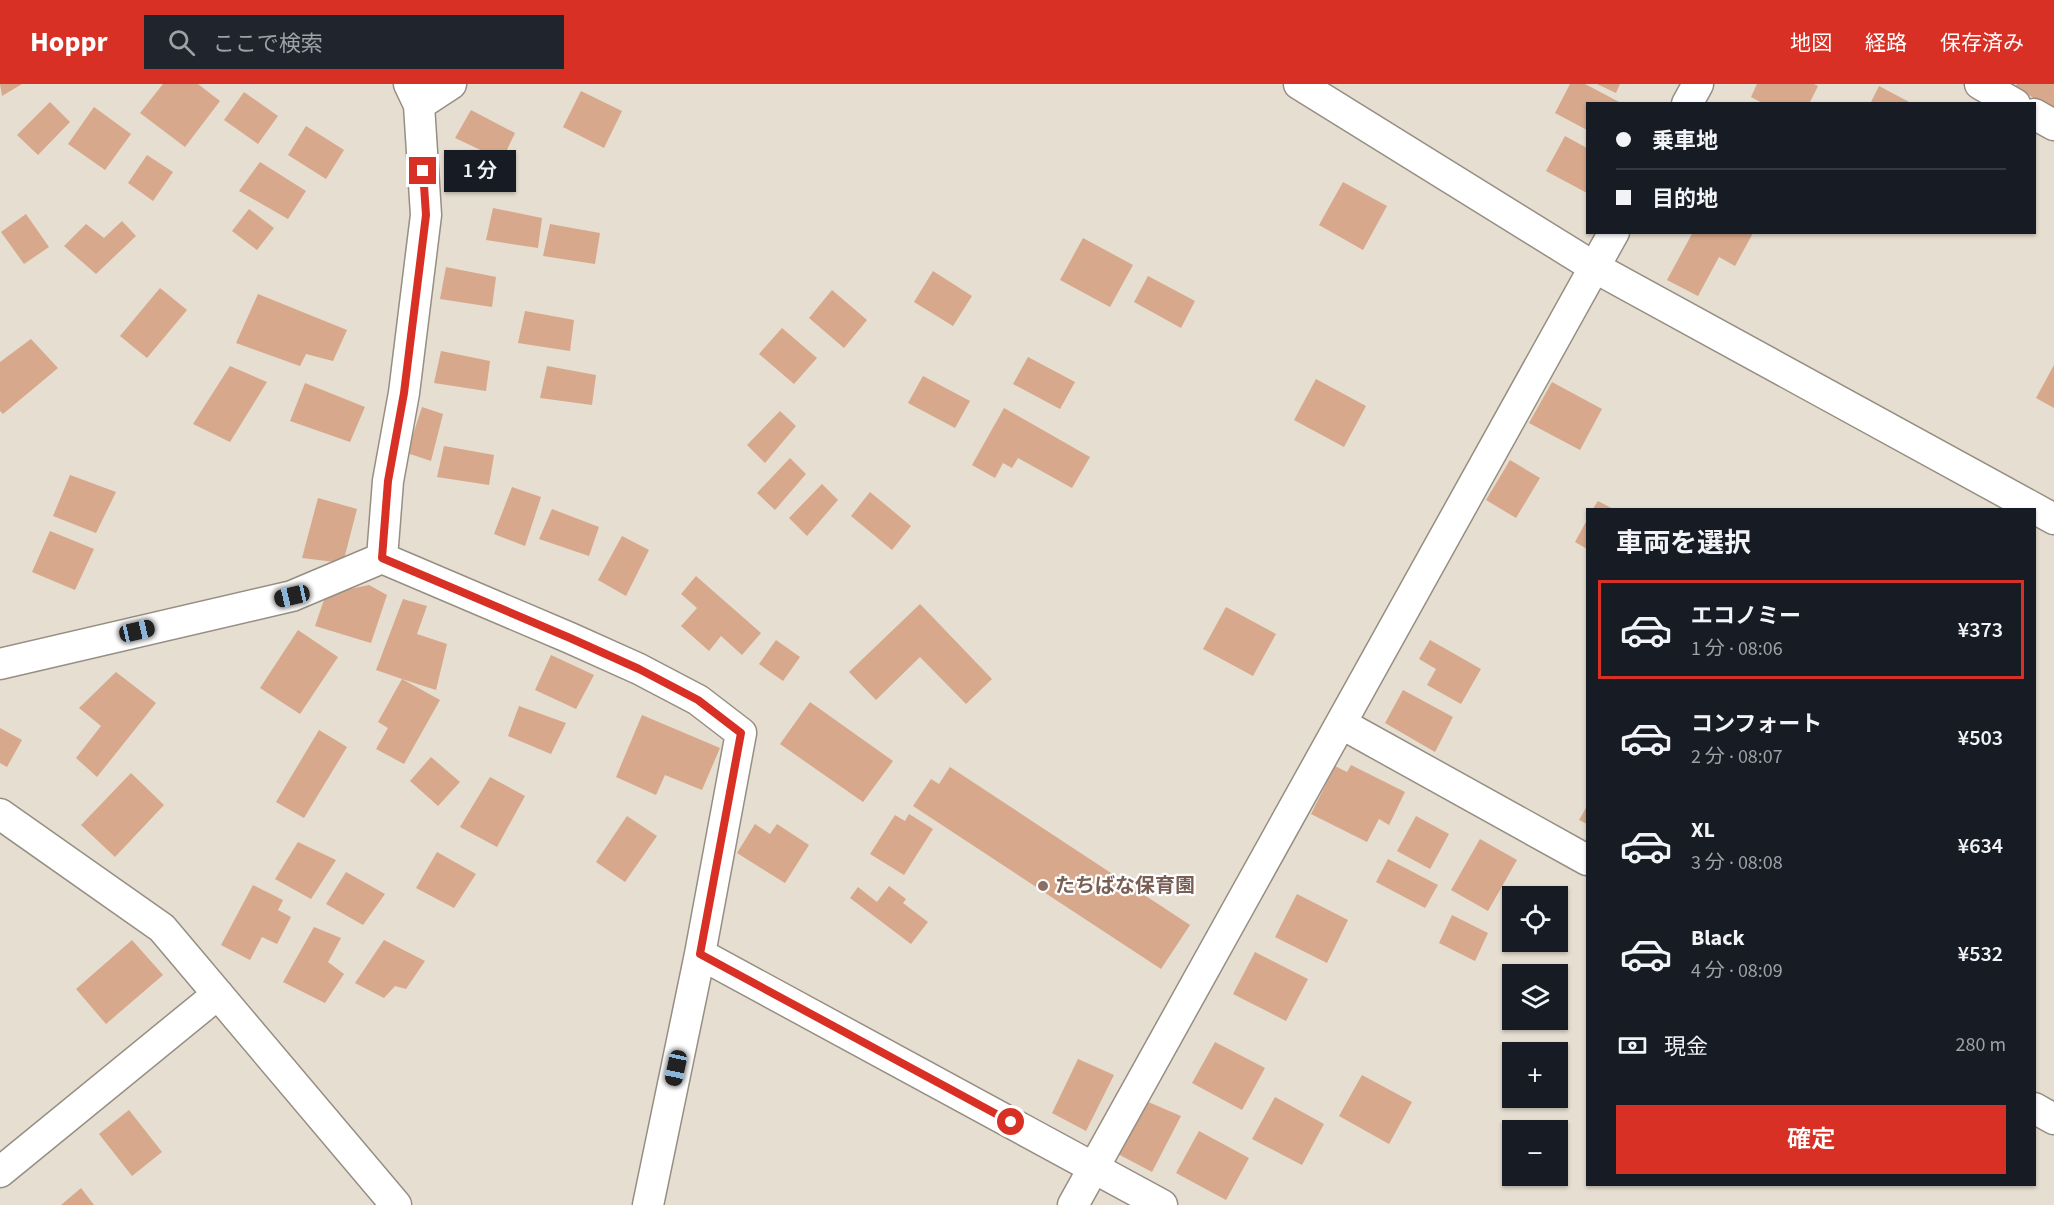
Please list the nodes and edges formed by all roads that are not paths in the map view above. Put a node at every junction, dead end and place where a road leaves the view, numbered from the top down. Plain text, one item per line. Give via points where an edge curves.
1 (451, 84) edge
2 (1299, 84) edge
3 (1698, 84) edge
4 (1980, 84) edge
5 (414, 94) edge
6 (1688, 102) edge
7 (2012, 102) edge
8 (2036, 115) edge
9 (2054, 125) edge
10 (1613, 234) edge
11 (1594, 267) junction
12 (2034, 508) edge
13 (2036, 509) edge
14 (2054, 519) edge
15 (382, 558) junction
16 (0, 664) edge
17 (1342, 724) junction
18 (0, 814) edge
19 (1586, 859) edge
20 (700, 954) junction
21 (218, 994) junction
22 (2036, 1108) edge
23 (2054, 1119) edge
24 (1094, 1167) junction
25 (0, 1172) edge
26 (396, 1205) edge
27 (648, 1205) edge
28 (1073, 1205) edge
29 (1162, 1205) edge

1 - 5 street
2 - 11 street
3 - 6 street
4 - 7 street
5 - 15 street via 426,215 404,393 388,481
8 - 9 street
10 - 11 street
11 - 12 street
11 - 17 street
13 - 14 street
15 - 16 street via 292,596
15 - 20 street via 639,669 698,700 741,733
17 - 19 street
17 - 24 street
18 - 21 street via 162,928
20 - 24 street
20 - 27 street
21 - 25 street
21 - 26 street
22 - 23 street
24 - 28 street
24 - 29 street

